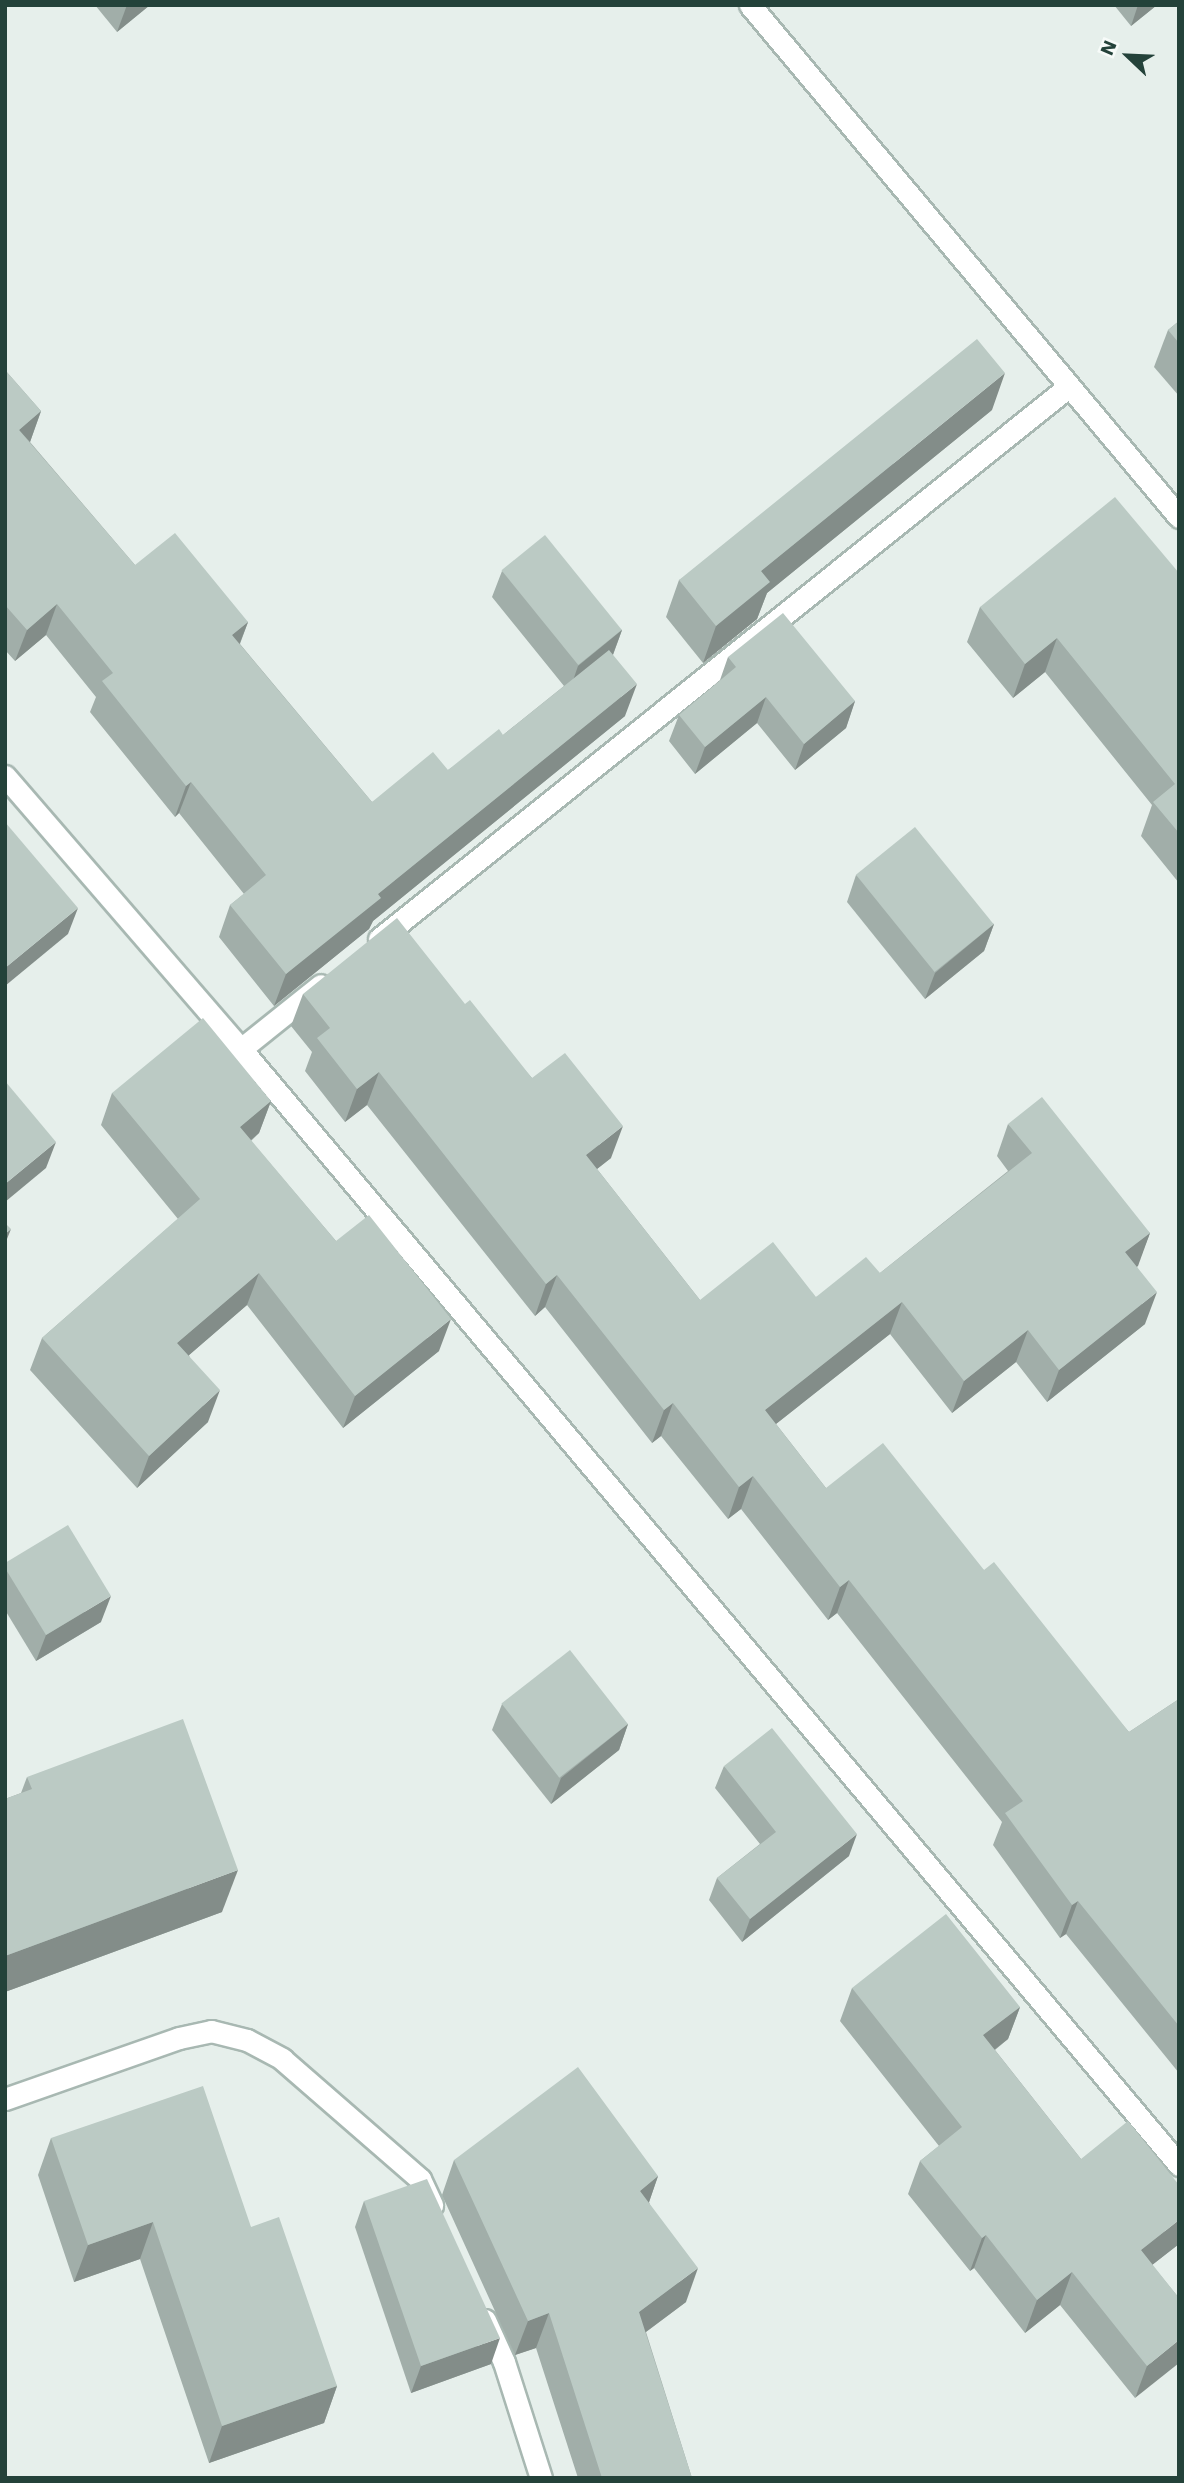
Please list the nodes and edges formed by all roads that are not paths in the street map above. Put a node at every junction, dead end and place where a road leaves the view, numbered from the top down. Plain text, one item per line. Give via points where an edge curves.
1 (750, 5) edge
2 (1068, 387) junction
3 (1179, 517) edge
4 (5, 776) edge
5 (360, 953) edge
6 (339, 971) edge
7 (241, 1049) junction
8 (5, 2099) edge
9 (1179, 2165) edge
10 (442, 2228) edge
11 (476, 2301) edge
12 (541, 2478) edge

1 - 2 street
2 - 3 street
2 - 5 street
4 - 7 street
6 - 7 street
7 - 9 street
8 - 10 street via 179,2038 211,2031 247,2040 282,2059 419,2179
11 - 12 street via 504,2362

